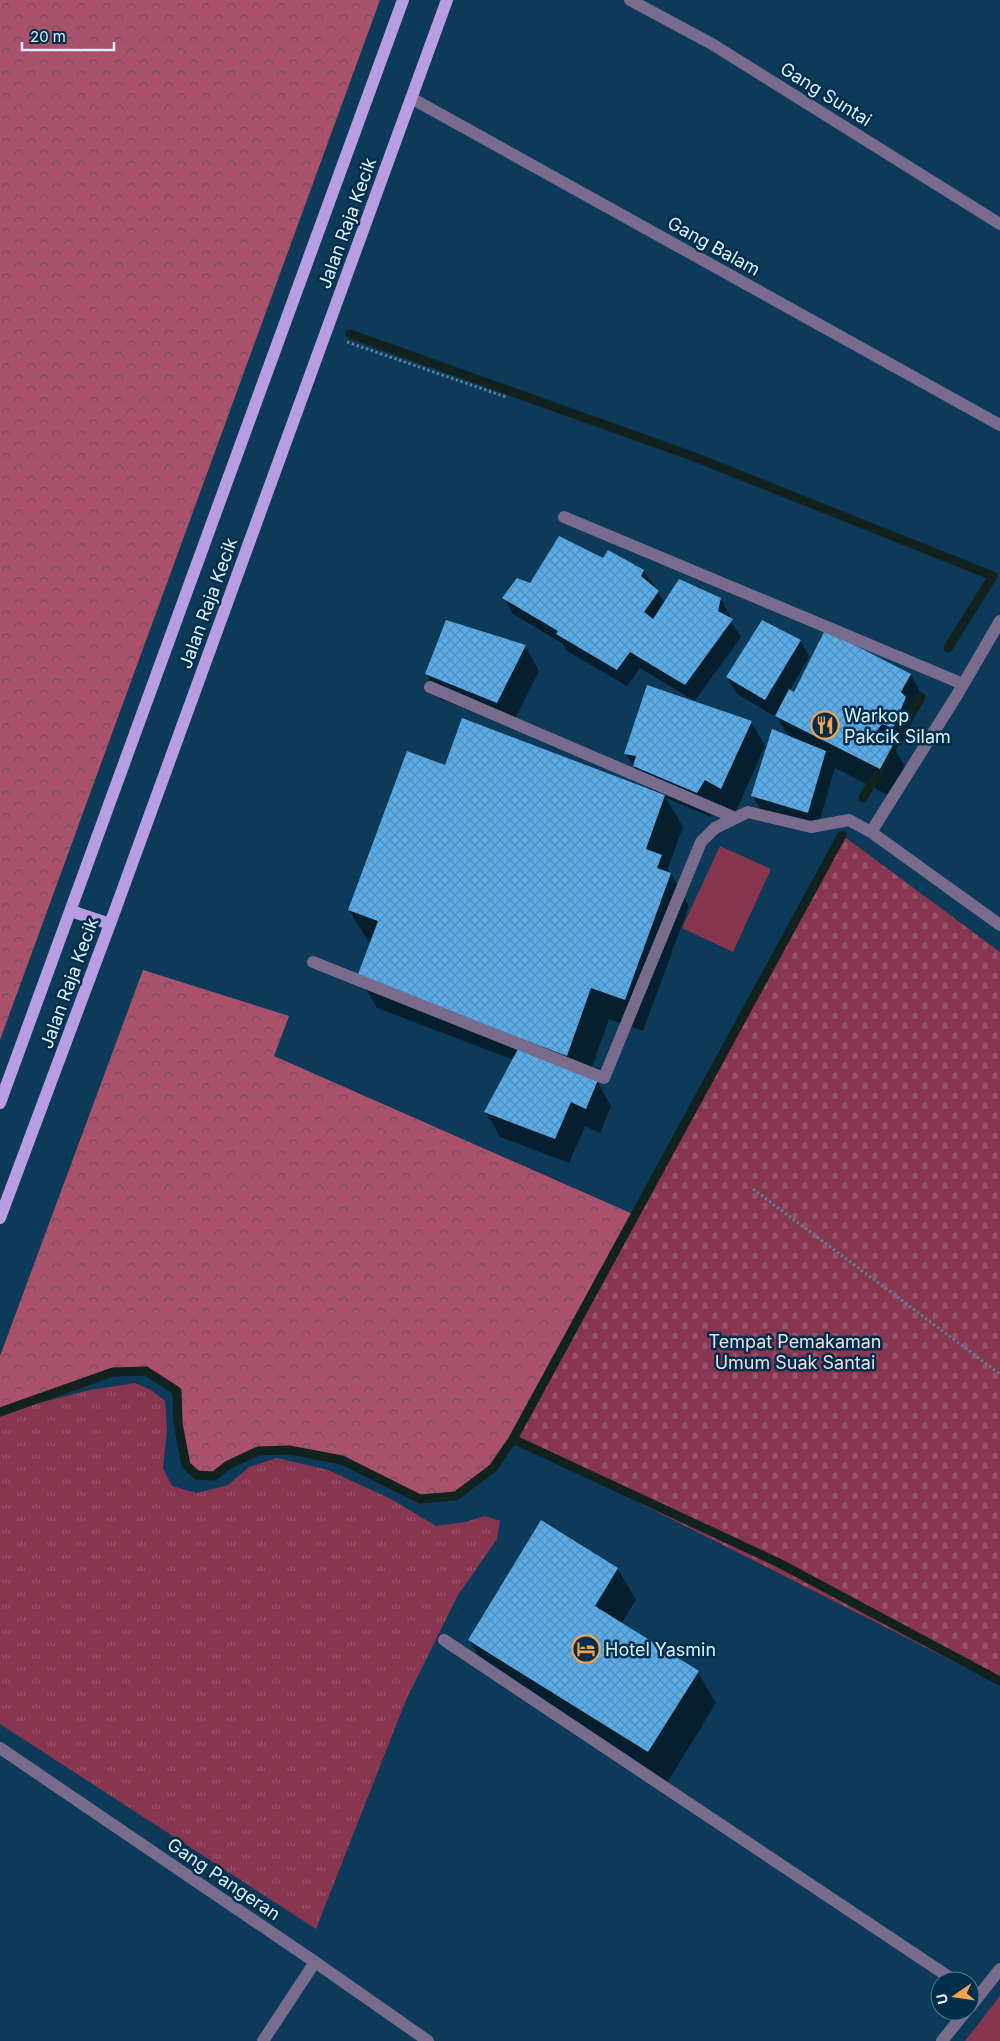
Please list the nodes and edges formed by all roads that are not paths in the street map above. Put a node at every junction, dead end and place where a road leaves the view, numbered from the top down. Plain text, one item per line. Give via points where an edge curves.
1 (403, 0) edge
2 (447, 0) edge
3 (630, 0) edge
4 (411, 98) junction
5 (1000, 224) edge
6 (1000, 425) edge
7 (564, 517) dead end
8 (1000, 620) edge
9 (963, 684) junction
10 (430, 687) dead end
11 (733, 817) junction
12 (872, 832) junction
13 (71, 911) junction
14 (110, 924) junction
15 (1000, 925) edge
16 (313, 962) dead end
17 (0, 1103) edge
18 (0, 1218) edge
19 (444, 1640) dead end
20 (0, 1748) edge
21 (315, 1962) junction
22 (1000, 1969) edge
23 (940, 1971) edge
24 (980, 1990) edge
25 (958, 2021) edge
26 (262, 2041) edge
27 (428, 2041) edge
28 (942, 2041) edge

1 - 13 main road, Jalan Raja Kecik
2 - 4 main road, Jalan Raja Kecik
3 - 5 street, Gang Suntai via 712,44
4 - 6 street, Gang Balam
4 - 14 main road, Jalan Raja Kecik
7 - 9 street
8 - 9 street
9 - 12 street
10 - 11 street
11 - 12 street via 748,812 811,827 849,820
11 - 16 street via 715,828 702,842 604,1078
12 - 15 street
13 - 14 main road
13 - 17 main road, Jalan Raja Kecik
14 - 18 main road, Jalan Raja Kecik
19 - 23 street
20 - 21 street, Gang Pangeran
21 - 26 street
21 - 27 street, Gang Pangeran
22 - 24 street
25 - 28 street

